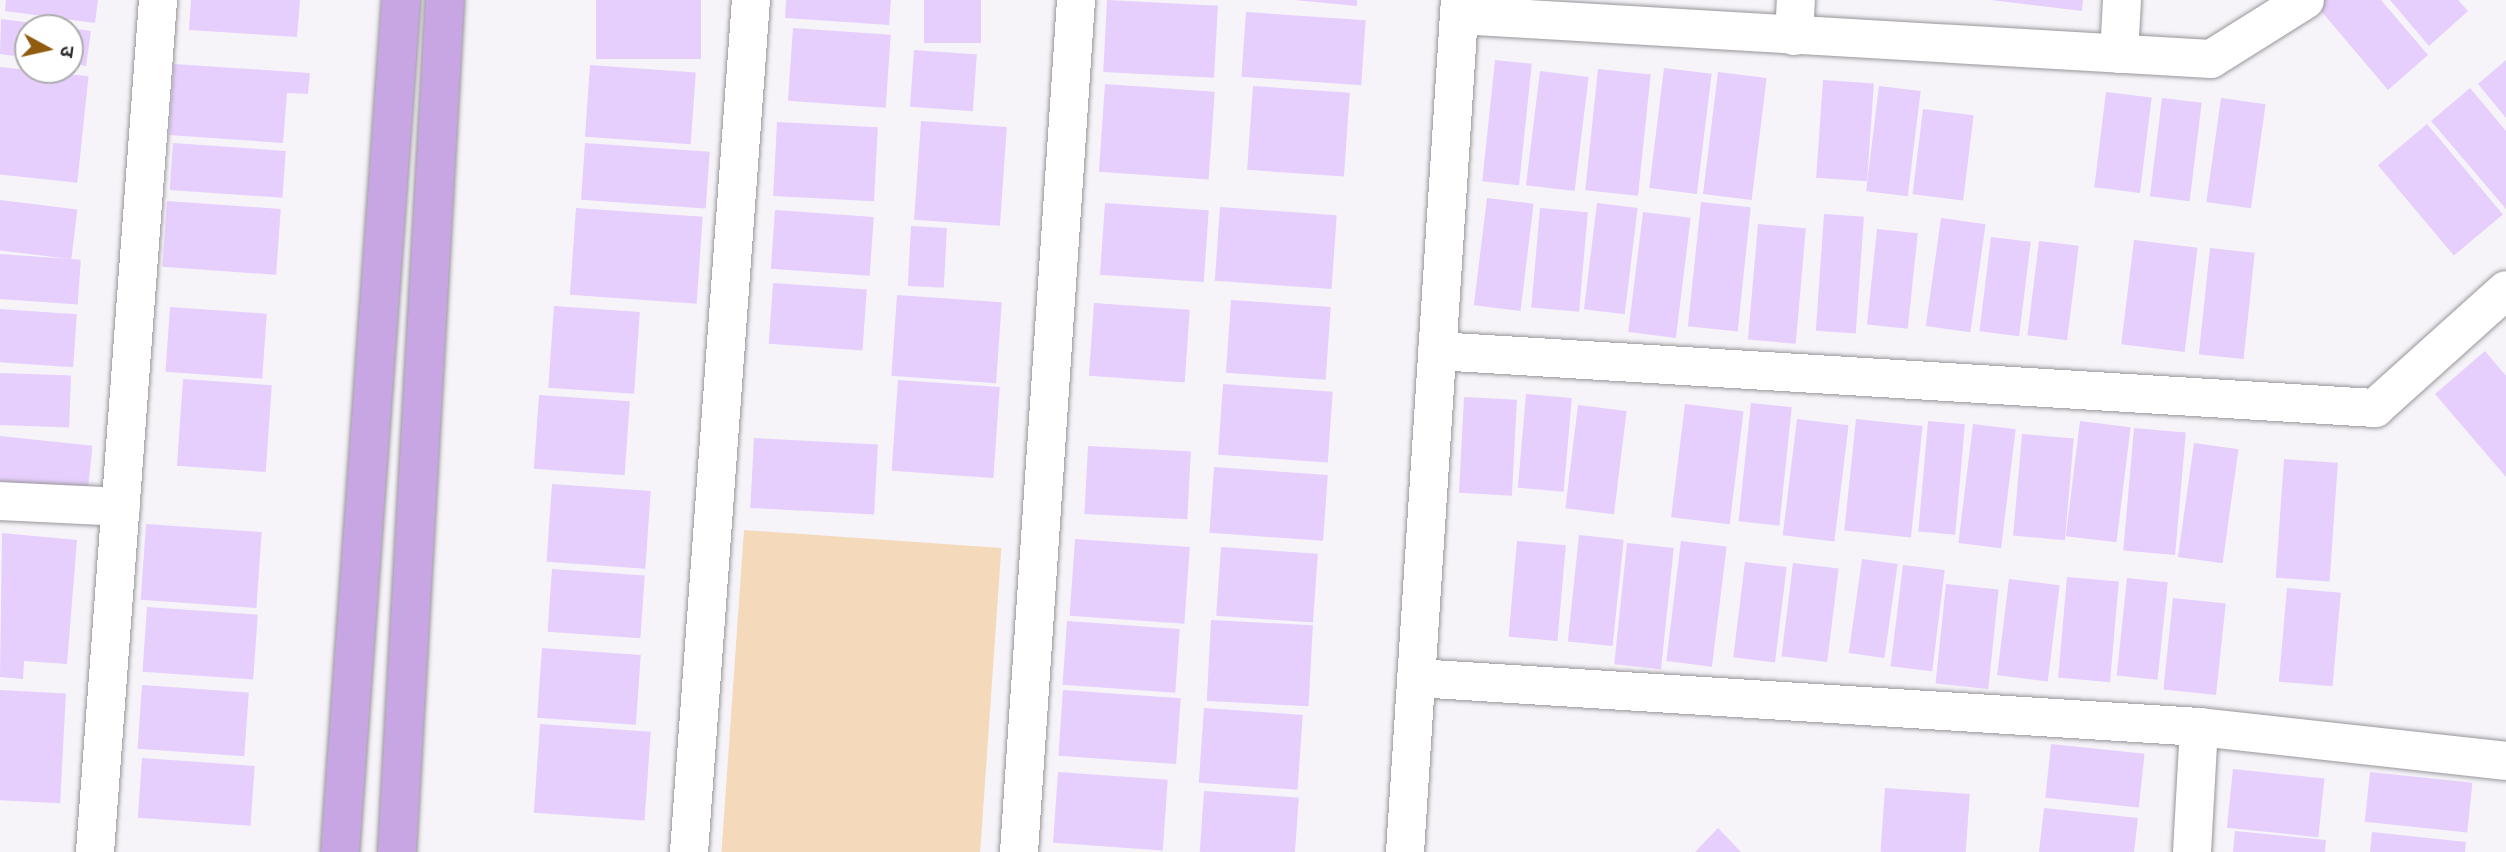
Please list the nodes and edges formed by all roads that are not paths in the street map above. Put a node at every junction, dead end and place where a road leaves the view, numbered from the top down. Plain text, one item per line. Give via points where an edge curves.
1 (158, 0) edge
2 (401, 0) edge
3 (445, 0) edge
4 (751, 0) edge
5 (1076, 0) edge
6 (2122, 0) edge
7 (2305, 0) edge
8 (1459, 7) edge
9 (1795, 18) edge
10 (2119, 54) junction
11 (2506, 290) edge
12 (1437, 351) junction
13 (0, 501) edge
14 (121, 507) junction
15 (1416, 678) junction
16 (2199, 727) junction
17 (2506, 761) edge
18 (95, 852) edge
19 (340, 852) edge
20 (397, 852) edge
21 (689, 852) edge
22 (1019, 852) edge
23 (1405, 852) edge
24 (2192, 852) edge

1 - 14 street
2 - 19 main road
3 - 20 main road
4 - 21 street
5 - 22 street
6 - 10 street
7 - 10 street via 2211,59
8 - 9 street
8 - 12 street
9 - 10 street
11 - 12 street via 2375,408
12 - 15 street
13 - 14 street
14 - 18 street
15 - 16 street
15 - 23 street
16 - 17 street
16 - 24 street

